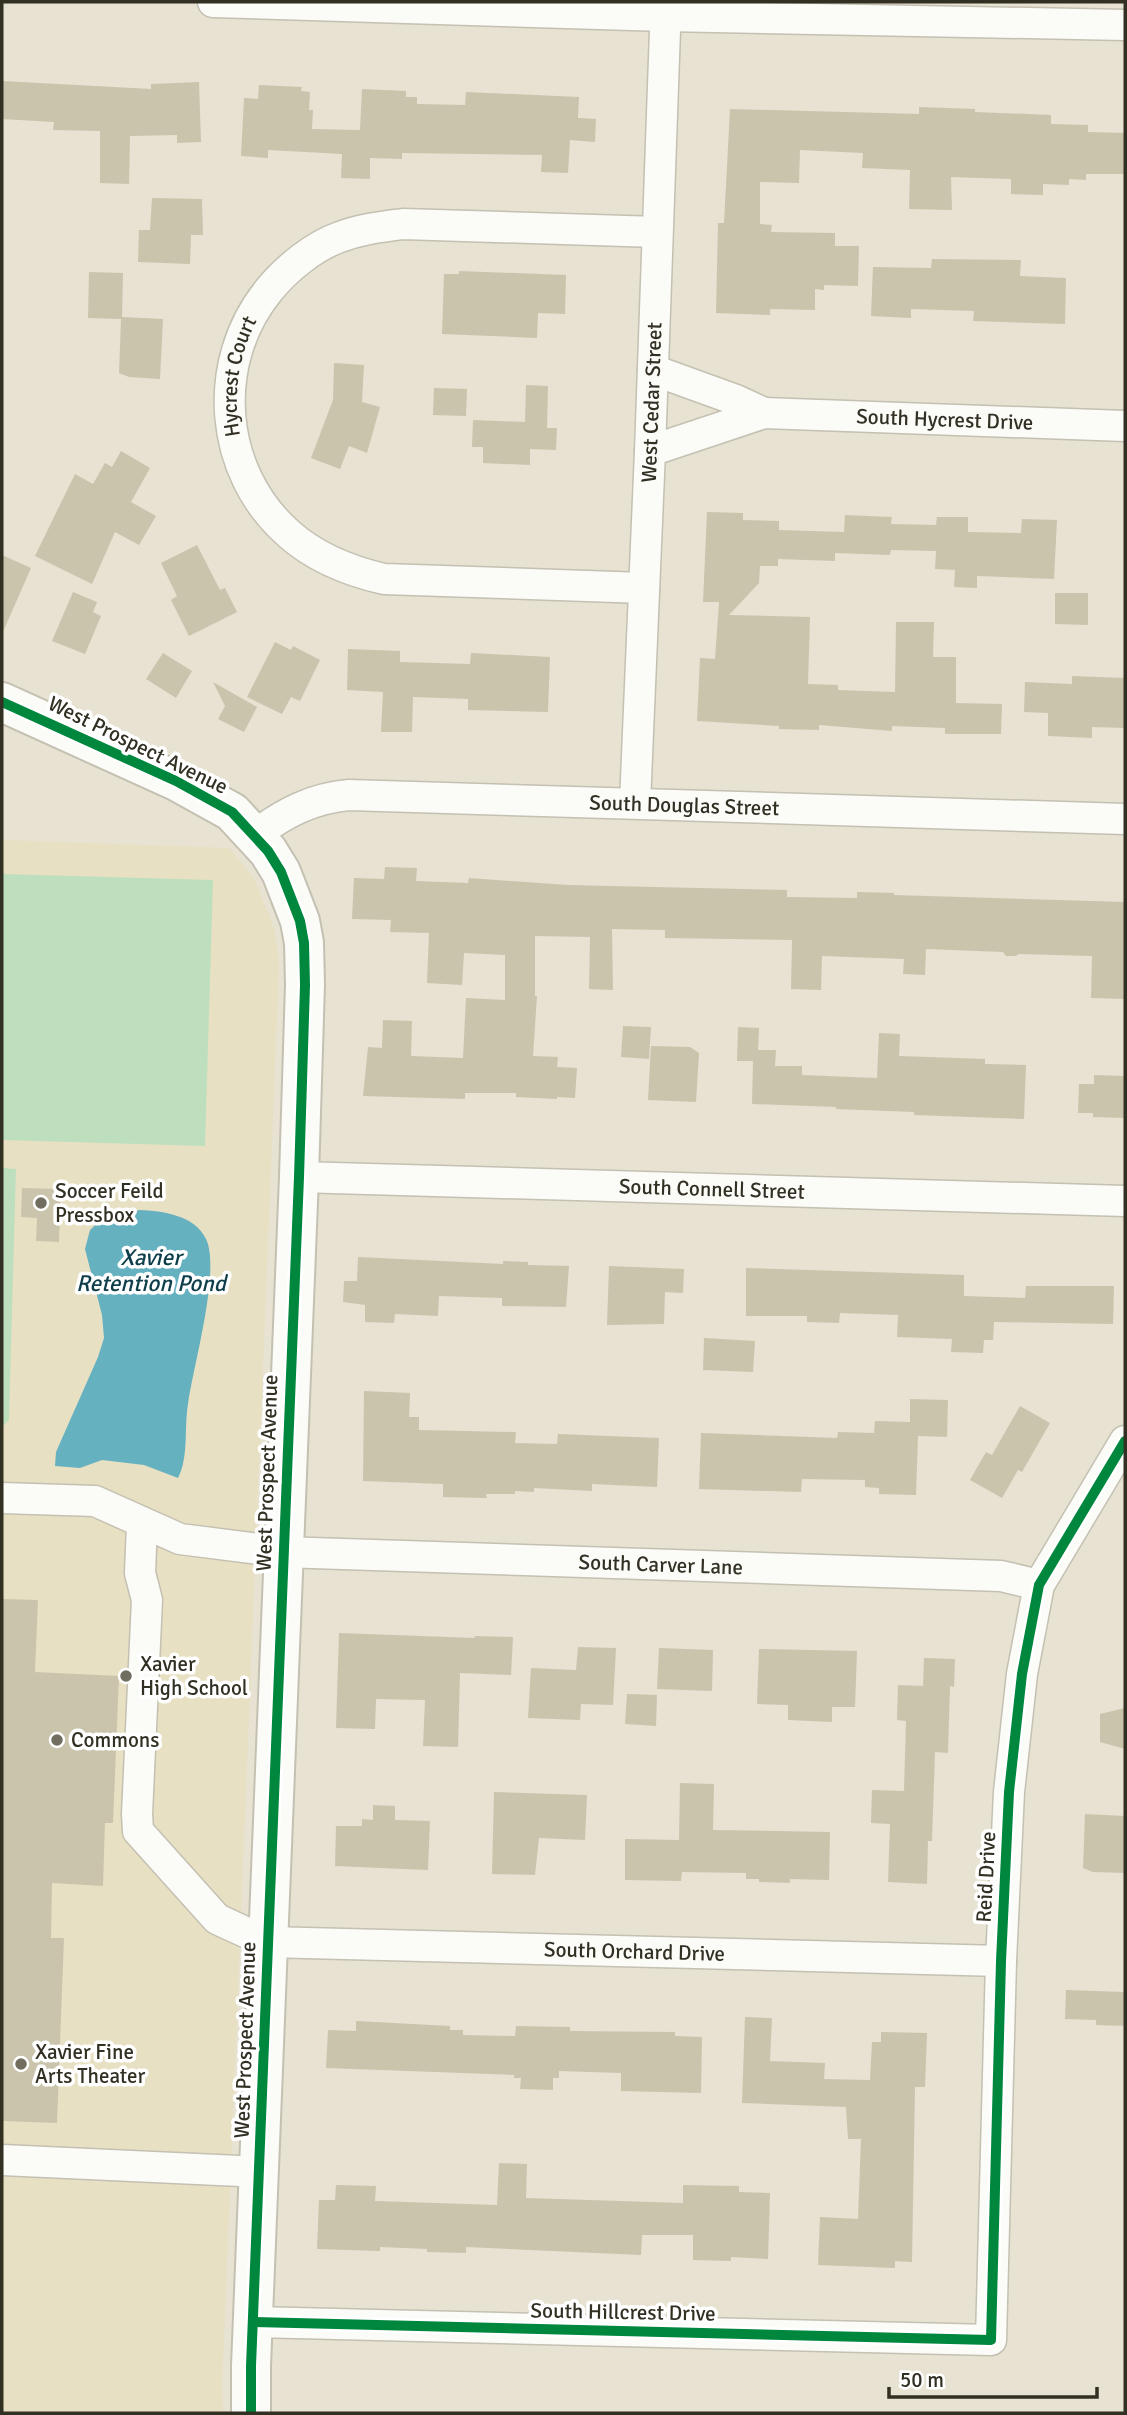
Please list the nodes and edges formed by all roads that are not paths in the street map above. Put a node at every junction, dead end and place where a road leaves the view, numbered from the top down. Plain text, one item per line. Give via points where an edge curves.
1 (214, 2) edge
2 (666, 9) edge
3 (1125, 25) edge
4 (657, 232) junction
5 (653, 370) junction
6 (764, 413) junction
7 (1125, 426) edge
8 (650, 450) junction
9 (644, 588) junction
10 (2, 702) edge
11 (635, 803) junction
12 (1125, 819) edge
13 (255, 835) junction
14 (299, 1177) junction
15 (1125, 1201) edge
16 (1125, 1441) edge
17 (2, 1498) edge
18 (142, 1524) junction
19 (282, 1552) junction
20 (1039, 1585) junction
21 (267, 1942) junction
22 (1001, 1961) junction
23 (2, 2160) edge
24 (260, 2172) junction
25 (253, 2322) junction
26 (991, 2340) joint
27 (251, 2413) edge

1 - 2 street
2 - 3 street
2 - 4 street, West Cedar Street
4 - 5 street, West Cedar Street
4 - 9 street, Hycrest Court via 403,224 338,237 292,267 258,304 236,349 228,407 232,438 253,492 288,534 334,564 384,579
5 - 6 street, South Hycrest Drive
5 - 8 street, West Cedar Street
6 - 7 street, South Hycrest Drive
6 - 8 street, South Hycrest Drive
8 - 9 street, West Cedar Street
9 - 11 street, West Cedar Street
10 - 13 main road, West Prospect Avenue via 176,781 232,812
11 - 12 street, South Douglas Street
11 - 13 street, South Douglas Street via 349,795 307,804 278,817
13 - 14 main road, West Prospect Avenue via 281,872 304,943
14 - 15 street, South Connell Street
14 - 19 main road, West Prospect Avenue
16 - 20 street, Reid Drive
17 - 18 street, South Carver Lane via 94,1502
18 - 19 street, South Carver Lane via 180,1539
18 - 21 street via 140,1573 146,1600 138,1831 217,1919
19 - 20 street, South Carver Lane via 1001,1576
19 - 21 main road, West Prospect Avenue
20 - 22 street, Reid Drive via 1014,1739
21 - 22 street, South Orchard Drive
21 - 24 main road, West Prospect Avenue
22 - 26 street, Reid Drive
23 - 24 street
24 - 25 main road, West Prospect Avenue
25 - 26 street, South Hillcrest Drive
25 - 27 main road, West Prospect Avenue

